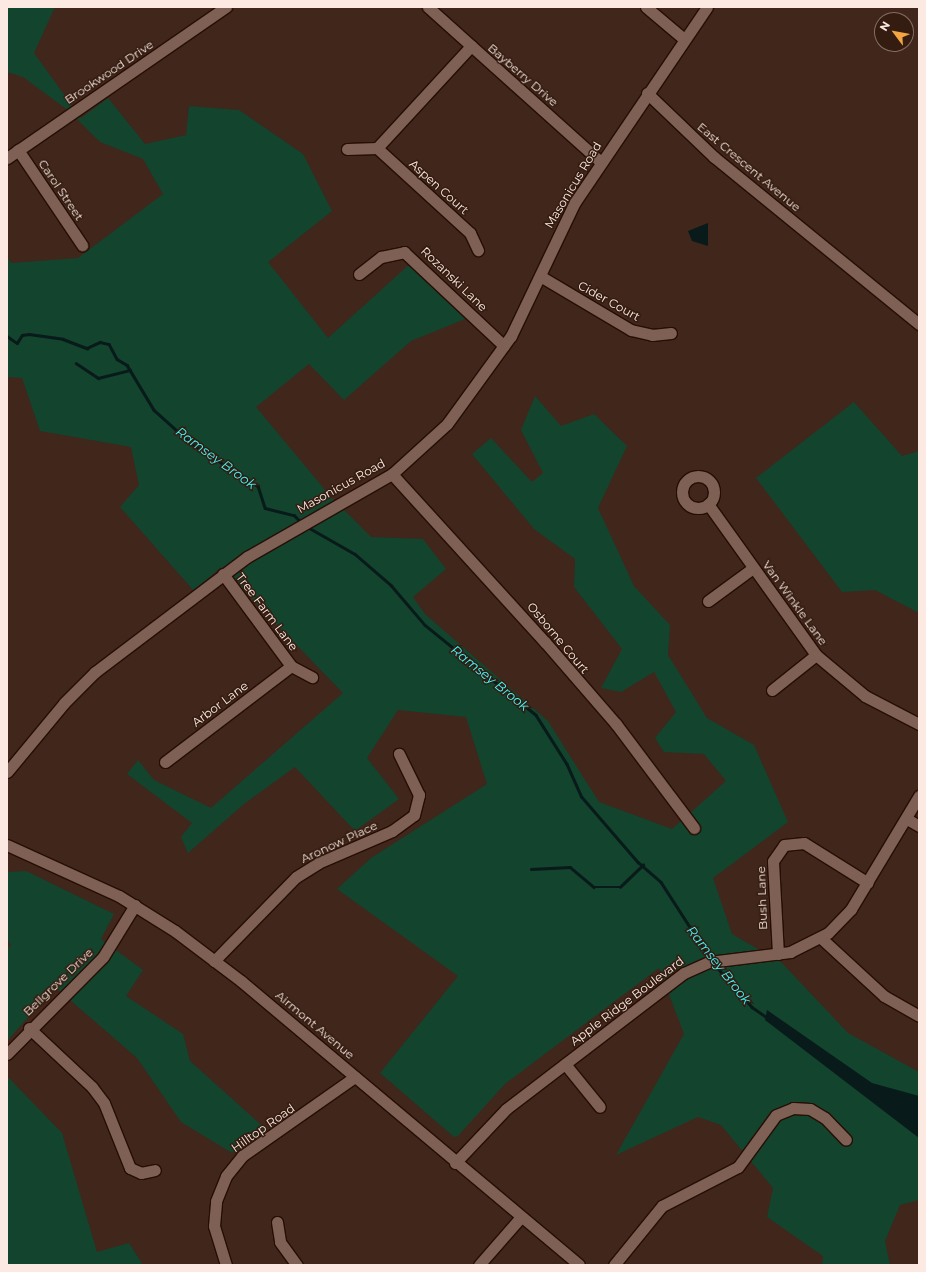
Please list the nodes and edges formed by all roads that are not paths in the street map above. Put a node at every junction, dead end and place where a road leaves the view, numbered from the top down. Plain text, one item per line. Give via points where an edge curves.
1 (226, 7) edge
2 (428, 7) edge
3 (646, 7) edge
4 (707, 7) edge
5 (684, 39) junction
6 (471, 46) junction
7 (647, 93) junction
8 (377, 148) junction
9 (347, 149) dead end
10 (18, 150) junction
11 (7, 158) edge
12 (602, 162) junction
13 (82, 245) dead end
14 (478, 250) dead end
15 (359, 274) dead end
16 (540, 276) junction
17 (919, 324) edge
18 (671, 333) dead end
19 (504, 346) junction
20 (392, 474) junction
21 (708, 504) dead end
22 (754, 568) junction
23 (222, 574) junction
24 (708, 601) dead end
25 (816, 655) junction
26 (291, 666) junction
27 (312, 677) dead end
28 (772, 690) dead end
29 (919, 724) edge
30 (399, 754) dead end
31 (166, 762) dead end
32 (7, 772) edge
33 (919, 796) edge
34 (907, 819) junction
35 (919, 826) edge
36 (694, 828) dead end
37 (7, 845) edge
38 (868, 882) junction
39 (135, 905) junction
40 (821, 938) junction
41 (778, 954) junction
42 (214, 961) junction
43 (919, 1016) edge
44 (29, 1028) junction
45 (7, 1054) edge
46 (565, 1064) junction
47 (355, 1076) junction
48 (600, 1107) dead end
49 (846, 1140) dead end
50 (455, 1163) junction
51 (155, 1170) dead end
52 (520, 1218) junction
53 (277, 1222) dead end
54 (226, 1265) edge
55 (297, 1265) edge
56 (479, 1265) edge
57 (579, 1265) edge
58 (614, 1265) edge

1 - 10 street, Brookwood Drive
2 - 6 street, Bayberry Drive
3 - 5 street
4 - 5 street
5 - 7 street
6 - 8 street
6 - 12 street, Bayberry Drive
7 - 12 street, Masonicus Road
7 - 17 street, East Crescent Avenue via 714,157
8 - 9 street
8 - 14 street, Aspen Court via 470,233
10 - 11 street, Brookwood Drive
10 - 13 street, Carol Street
12 - 16 street, Masonicus Road via 563,223
15 - 19 street, Rozanski Lane via 381,257 404,252
16 - 18 street, Cider Court via 630,330 652,335
16 - 19 street, Masonicus Road
19 - 20 street, Masonicus Road via 458,412 430,442
20 - 23 street, Masonicus Road via 303,523
20 - 36 street, Osborne Court via 616,724
21 - 22 street, Van Winkle Lane
22 - 24 street
22 - 25 street, Van Winkle Lane
23 - 26 street, Tree Farm Lane
23 - 32 street, Masonicus Road via 95,672 64,703
25 - 28 street
25 - 29 street, Van Winkle Lane via 865,696
26 - 27 street, Tree Farm Lane
26 - 31 street, Arbor Lane
30 - 42 street, Aronow Place via 419,795 414,815 392,831 318,863 296,877
33 - 34 street, Apple Ridge Boulevard
34 - 35 street
34 - 38 street, Apple Ridge Boulevard
37 - 39 street, Airmont Avenue
38 - 40 street, Apple Ridge Boulevard via 841,922
38 - 41 street, Bush Lane via 804,843 784,845 774,861
39 - 42 street, Airmont Avenue
39 - 44 street, Bellgrove Drive via 103,958
40 - 41 street, Apple Ridge Boulevard
40 - 43 street via 884,996
41 - 46 street, Apple Ridge Boulevard via 723,959 696,966
42 - 47 street, Airmont Avenue
44 - 45 street, Bellgrove Drive
44 - 51 street via 92,1087 104,1103 130,1168 141,1173
46 - 48 street
46 - 50 street, Apple Ridge Boulevard via 506,1109
47 - 50 street, Airmont Avenue
47 - 54 street, Hilltop Road via 242,1156 226,1176 216,1201 214,1226
49 - 58 street via 825,1118 810,1109 793,1108 776,1115 738,1167 662,1206
50 - 52 street, Airmont Avenue
52 - 56 street
52 - 57 street, Airmont Avenue
53 - 55 street via 280,1242

